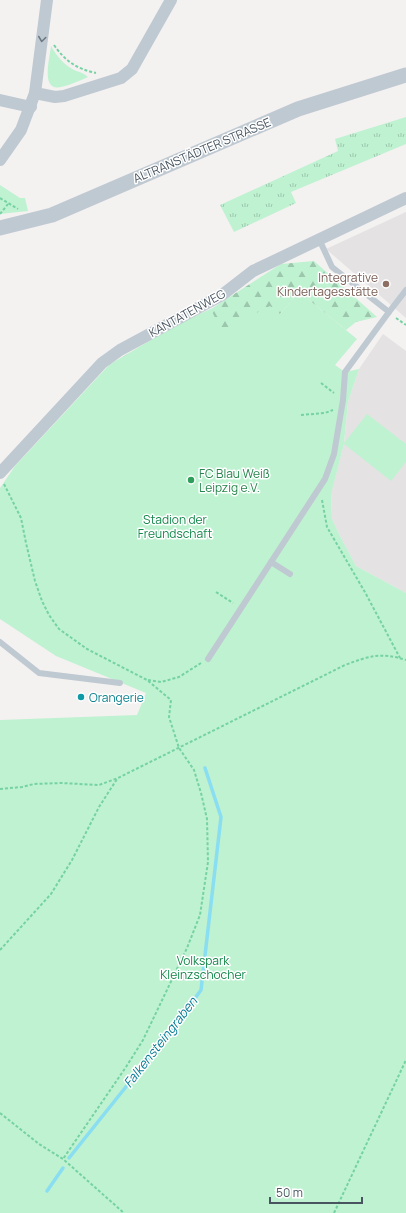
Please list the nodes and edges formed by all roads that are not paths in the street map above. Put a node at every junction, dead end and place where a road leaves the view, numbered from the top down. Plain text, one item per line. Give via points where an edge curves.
1 (47, 0) edge
2 (171, 0) edge
3 (406, 75) edge
4 (35, 93) junction
5 (0, 100) edge
6 (31, 107) junction
7 (0, 160) edge
8 (406, 198) edge
9 (0, 228) edge
10 (318, 239) junction
11 (406, 290) edge
12 (389, 312) junction
13 (2, 478) edge
14 (271, 562) junction
15 (290, 574) dead end
16 (0, 642) edge
17 (208, 659) road end
18 (120, 683) dead end

1 -> 4 street
2 - 4 street via 132,69 121,78 64,96
3 - 9 street, ALTRANSTÄDTER STRASSE via 298,109 52,215
4 - 6 street
5 - 6 street
6 - 7 street via 21,130
8 - 10 street, KANTATENWEG
10 - 12 lane via 332,266
10 - 13 street, KANTATENWEG via 253,271 222,295 120,350 102,363
11 - 12 lane
12 - 14 lane via 345,372 334,454 325,479
14 - 15 lane
14 - 17 lane
16 - 18 lane via 39,673

